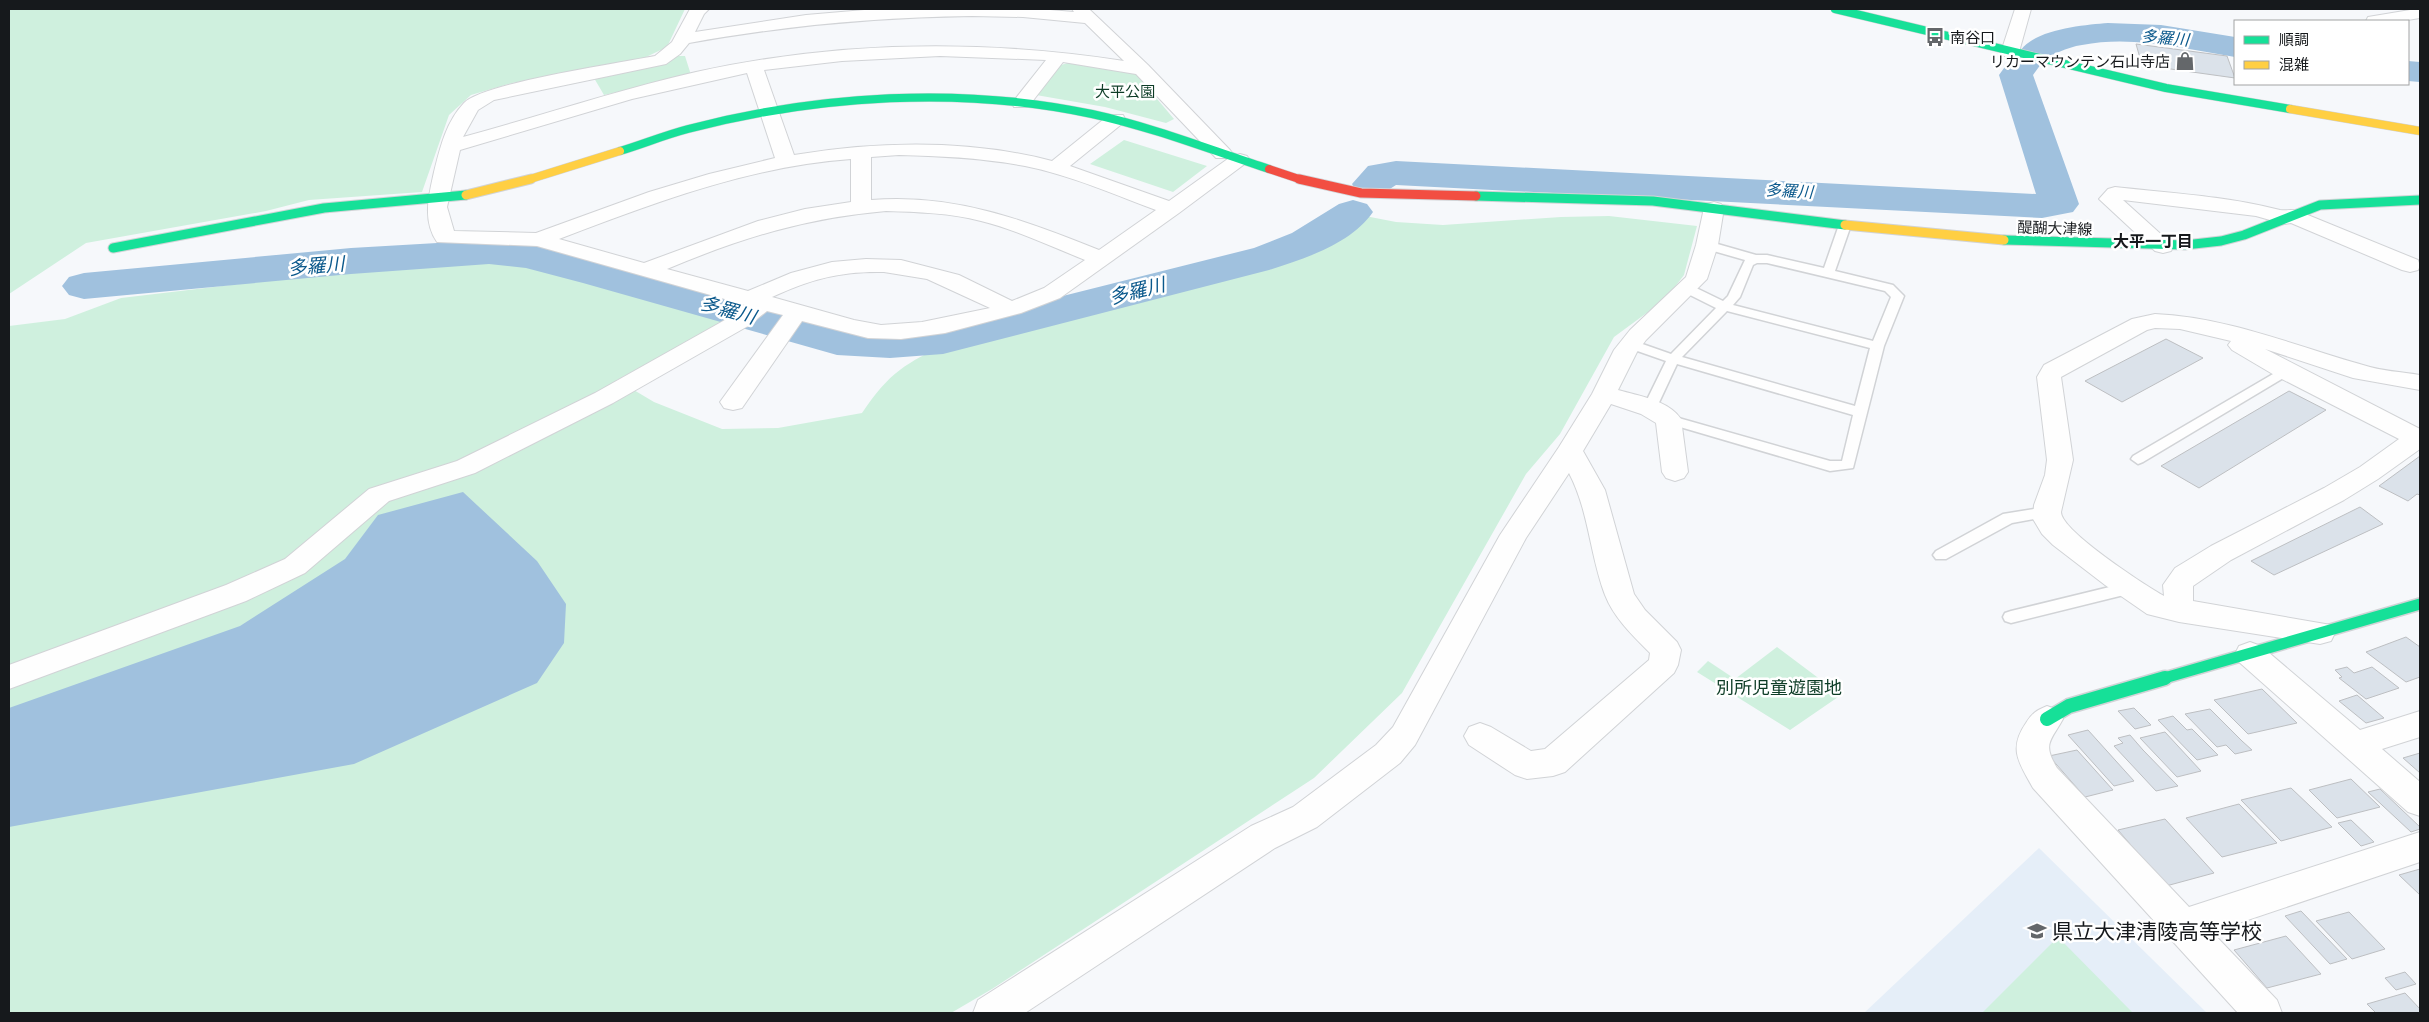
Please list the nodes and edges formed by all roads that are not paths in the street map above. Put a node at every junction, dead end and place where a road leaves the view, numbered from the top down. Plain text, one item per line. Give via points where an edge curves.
1 (701, 9) edge
2 (1835, 9) edge
3 (2023, 9) edge
4 (2419, 11) edge
5 (1086, 14) edge
6 (831, 18) junction
7 (2378, 20) edge
8 (684, 39) junction
9 (2010, 52) junction
10 (834, 56) junction
11 (1058, 57) junction
12 (754, 67) junction
13 (1142, 69) junction
14 (1021, 103) junction
15 (1179, 109) junction
16 (770, 111) junction
17 (1116, 120) junction
18 (2420, 132) edge
19 (1160, 133) junction
20 (451, 146) junction
21 (862, 151) junction
22 (1232, 157) junction
23 (786, 160) junction
24 (1055, 168) junction
25 (438, 199) junction
26 (2420, 200) edge
27 (861, 206) junction
28 (1714, 208) junction
29 (1172, 209) junction
30 (2288, 216) junction
31 (1845, 225) junction
32 (538, 240) junction
33 (1707, 245) junction
34 (2163, 246) junction
35 (113, 248) dead end
36 (1102, 259) junction
37 (1755, 259) junction
38 (2410, 265) dead end
39 (648, 270) junction
40 (1828, 273) junction
41 (1686, 288) junction
42 (758, 300) junction
43 (1724, 307) junction
44 (1009, 308) junction
45 (798, 312) junction
46 (2222, 332) junction
47 (1631, 344) junction
48 (1877, 346) junction
49 (1673, 359) junction
50 (2285, 371) junction
51 (2420, 382) edge
52 (1604, 394) junction
53 (733, 402) dead end
54 (1860, 412) junction
55 (1659, 414) junction
56 (2419, 439) edge
57 (1570, 450) junction
58 (2138, 459) dead end
59 (1675, 472) dead end
60 (2046, 512) junction
61 (1941, 555) dead end
62 (2130, 588) junction
63 (2420, 604) edge
64 (2179, 611) junction
65 (2011, 618) dead end
66 (2320, 633) junction
67 (2250, 654) junction
68 (9, 676) edge
69 (2047, 719) joint
70 (2420, 724) edge
71 (1480, 736) dead end
72 (2354, 745) junction
73 (2420, 802) edge
74 (2420, 846) edge
75 (2182, 926) junction
76 (992, 1013) edge
77 (2263, 1013) edge

1 - 8 street via 692,18
2 - 9 street
3 - 9 street
4 - 7 street
5 - 6 street via 970,11
5 - 13 street
6 - 8 street
6 - 10 street
8 - 20 street via 673,53 652,62 482,98 464,116
9 - 18 street via 2166,88
10 - 11 street via 956,50
10 - 12 street
11 - 13 street
11 - 14 street
12 - 16 street
12 - 20 street via 652,88
13 - 15 street
14 - 16 street, 醍醐大津線 via 889,98
14 - 17 street, 醍醐大津線
15 - 19 street via 1182,128
15 - 22 street
16 - 23 street
16 - 25 street, 醍醐大津線 via 650,139 511,184
17 - 19 street, 醍醐大津線
17 - 24 street
19 - 22 street, 醍醐大津線
20 - 25 street
21 - 23 street
21 - 24 street via 952,152 1023,160
21 - 27 street
22 - 28 street, 醍醐大津線 via 1302,180 1360,193 1619,200
22 - 29 street
23 - 32 street via 708,179
24 - 29 street
25 - 32 street via 445,237
25 - 35 street, 醍醐大津線 via 324,208
26 - 30 street, 醍醐大津線 via 2336,203 2313,206
27 - 36 street via 934,207 970,212 1006,221
27 - 39 street via 767,224 723,238
28 - 31 street, 醍醐大津線
28 - 33 street
29 - 36 street
30 - 34 street, 醍醐大津線 via 2221,241
30 - 34 street via 2115,193 2109,199
30 - 38 street
31 - 34 street, 醍醐大津線 via 1983,239
31 - 40 lane
32 - 39 street
33 - 37 lane
33 - 41 street via 1696,278
36 - 44 street via 1052,293
37 - 40 lane
37 - 43 lane via 1748,263 1734,297
39 - 42 street
40 - 48 lane via 1889,288 1898,296
41 - 43 lane
41 - 47 street
42 - 44 street via 815,272 878,265 918,270 950,280
42 - 45 street
42 - 68 street via 740,321 604,398 466,467 379,495 295,566 236,593
43 - 48 lane
43 - 49 lane
44 - 45 street via 910,331 879,332
45 - 53 street
46 - 50 street
46 - 51 street via 2263,341 2362,372
46 - 60 street via 2180,322 2140,324 2053,370 2049,377 2060,460 2058,478
47 - 49 lane
47 - 52 street
48 - 54 lane
49 - 54 lane
49 - 55 lane
50 - 56 street
50 - 58 lane
52 - 55 street
52 - 57 street
54 - 55 lane via 1848,465 1830,466
55 - 59 street
56 - 64 street via 2334,494 2185,575 2178,586
57 - 71 street via 1592,490 1620,596 1634,618 1666,650 1663,665 1553,762 1527,765
57 - 76 street via 1514,535 1404,736 1388,754 1305,817 1264,837
60 - 61 lane via 2008,518
60 - 62 street via 2048,522 2060,536
62 - 64 street via 2157,606
62 - 65 lane
63 - 66 street
64 - 66 street
66 - 67 street
67 - 69 street via 2069,706
67 - 72 street
69 - 75 street via 2034,734 2031,755 2045,778
70 - 72 street
72 - 73 street
74 - 75 street
75 - 77 street

